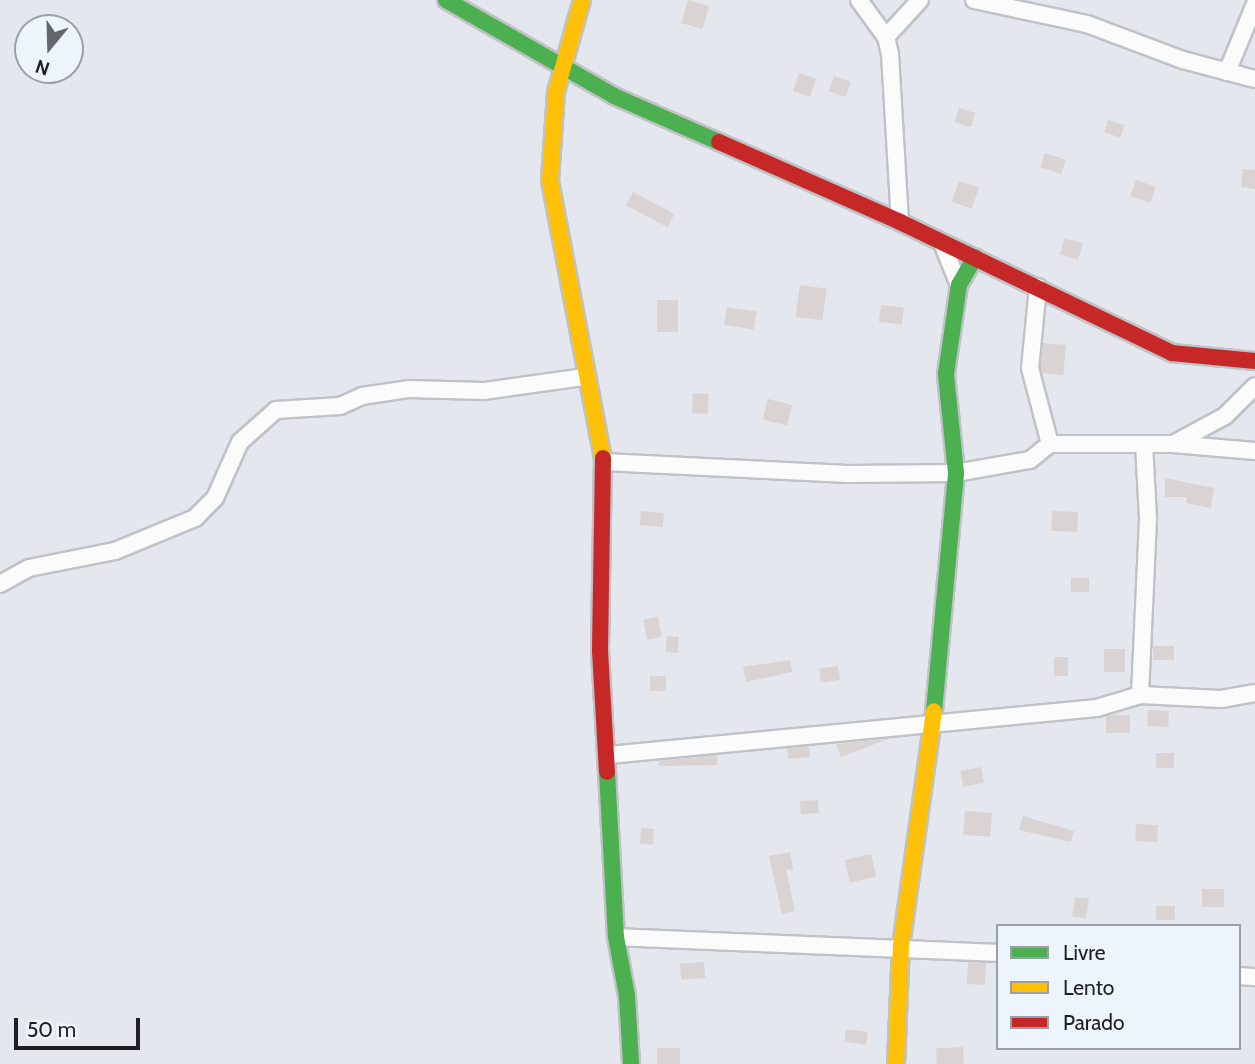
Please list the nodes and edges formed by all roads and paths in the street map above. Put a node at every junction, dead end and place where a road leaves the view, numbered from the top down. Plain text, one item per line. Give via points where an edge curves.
1 (446, 0) edge
2 (582, 0) edge
3 (859, 0) edge
4 (920, 0) edge
5 (974, 0) edge
6 (1255, 4) edge
7 (886, 37) junction
8 (561, 68) junction
9 (1227, 72) junction
10 (1255, 79) edge
11 (900, 222) junction
12 (943, 243) junction
13 (975, 257) junction
14 (959, 285) junction
15 (1038, 287) junction
16 (1255, 361) edge
17 (583, 377) junction
18 (1255, 386) edge
19 (1050, 444) junction
20 (1173, 444) junction
21 (1144, 446) junction
22 (1255, 451) edge
23 (604, 463) junction
24 (956, 473) junction
25 (0, 584) edge
26 (1255, 693) edge
27 (1140, 695) junction
28 (933, 722) junction
29 (609, 755) junction
30 (616, 937) junction
31 (901, 946) junction
32 (996, 953) edge
33 (631, 1064) edge
34 (895, 1064) edge

1 - 8 street
2 - 8 street
3 - 7 street
4 - 7 street
5 - 9 street via 1087,24
6 - 9 street
7 - 11 street
8 - 11 street
8 - 17 street via 550,181
9 - 10 street
11 - 12 street
12 - 13 street
12 - 14 street
13 - 14 street
13 - 15 street
14 - 24 street via 946,374
15 - 16 street via 1172,353
15 - 19 street via 1030,368
17 - 23 street
17 - 25 street via 484,391 410,389 362,396 340,406 276,410 240,442 215,498 195,518 90,559 29,568
18 - 20 street via 1224,416
19 - 21 street
19 - 24 street via 1030,460
20 - 21 street
20 - 22 street
21 - 27 street via 1148,519
23 - 24 street via 848,474
23 - 29 street via 600,651
24 - 28 street
26 - 27 street via 1221,699
27 - 28 street via 1097,708
28 - 29 street
28 - 31 street
29 - 30 street
30 - 31 street
30 - 33 street via 627,996
31 - 32 street
31 - 34 street

